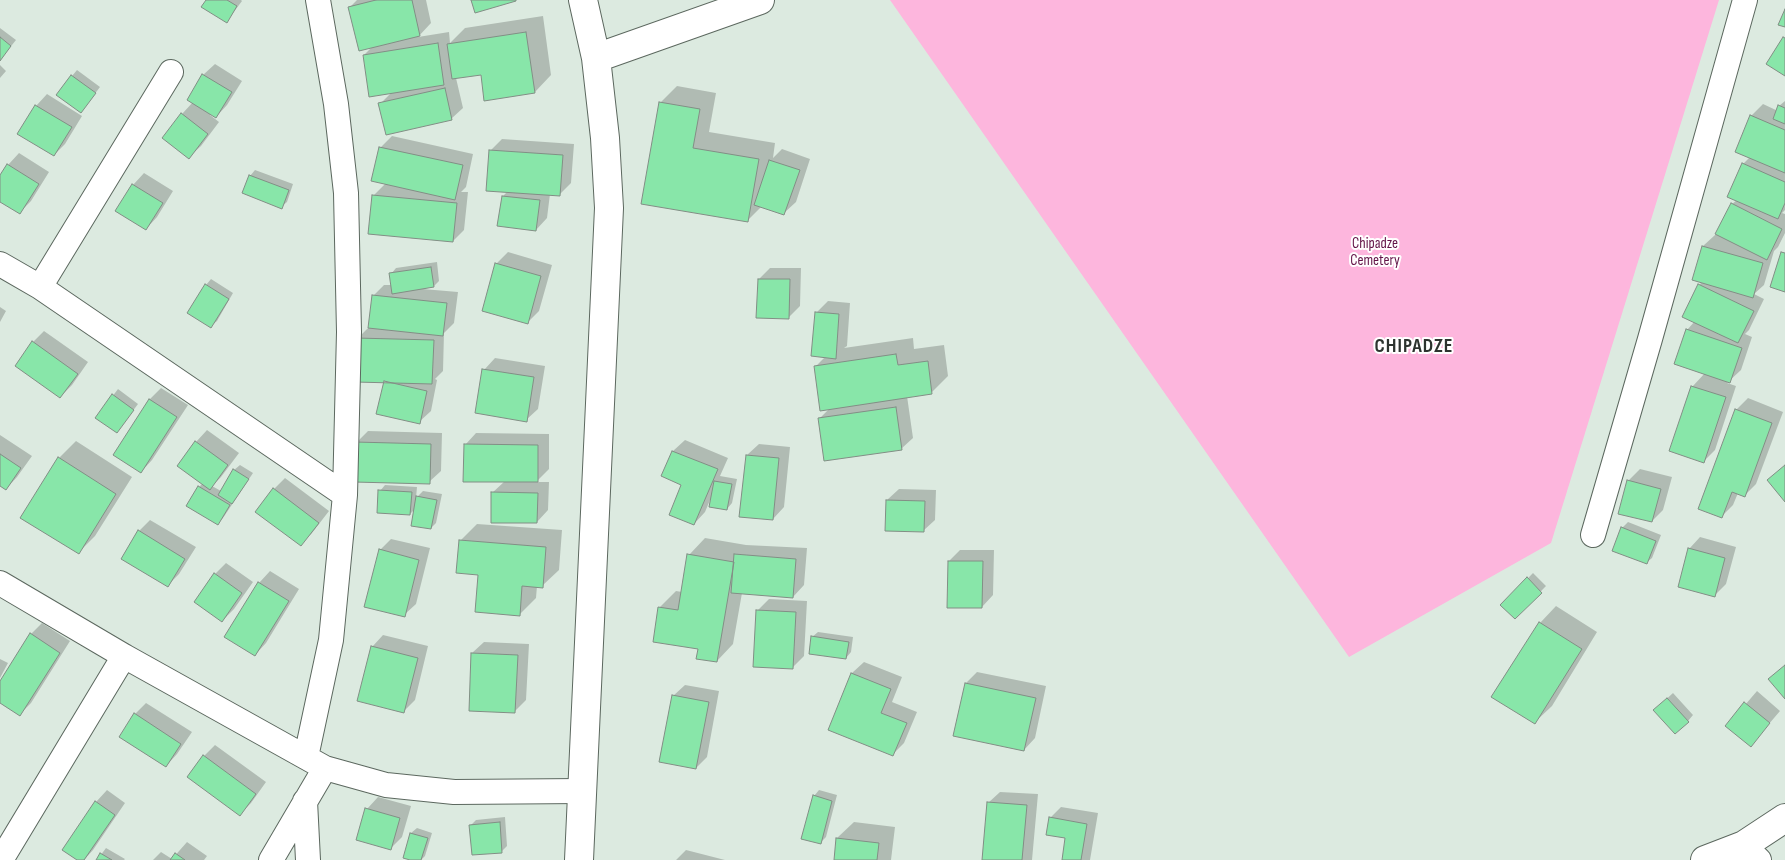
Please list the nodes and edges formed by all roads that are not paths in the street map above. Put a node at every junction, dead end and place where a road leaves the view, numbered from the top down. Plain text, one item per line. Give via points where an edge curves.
1 (318, 0) edge
2 (583, 0) edge
3 (760, 0) edge
4 (1745, 0) edge
5 (596, 58) junction
6 (171, 72) dead end
7 (0, 264) edge
8 (40, 287) junction
9 (345, 495) junction
10 (1593, 535) dead end
11 (0, 582) edge
12 (124, 656) junction
13 (315, 762) junction
14 (582, 791) junction
15 (306, 801) junction
16 (1785, 818) edge
17 (1751, 852) edge
18 (1, 860) edge
19 (271, 860) edge
20 (308, 860) edge
21 (579, 860) edge
22 (1705, 860) edge

1 - 9 street via 336,104 346,192 349,332
2 - 5 street
3 - 5 street
4 - 10 street
5 - 14 street via 609,208
6 - 8 street
7 - 8 street
8 - 9 street
9 - 13 street
11 - 12 street
12 - 13 street
12 - 18 street
13 - 14 street via 386,785 454,792
13 - 15 street
14 - 21 street
15 - 19 street
15 - 20 street
16 - 17 street
17 - 22 street

